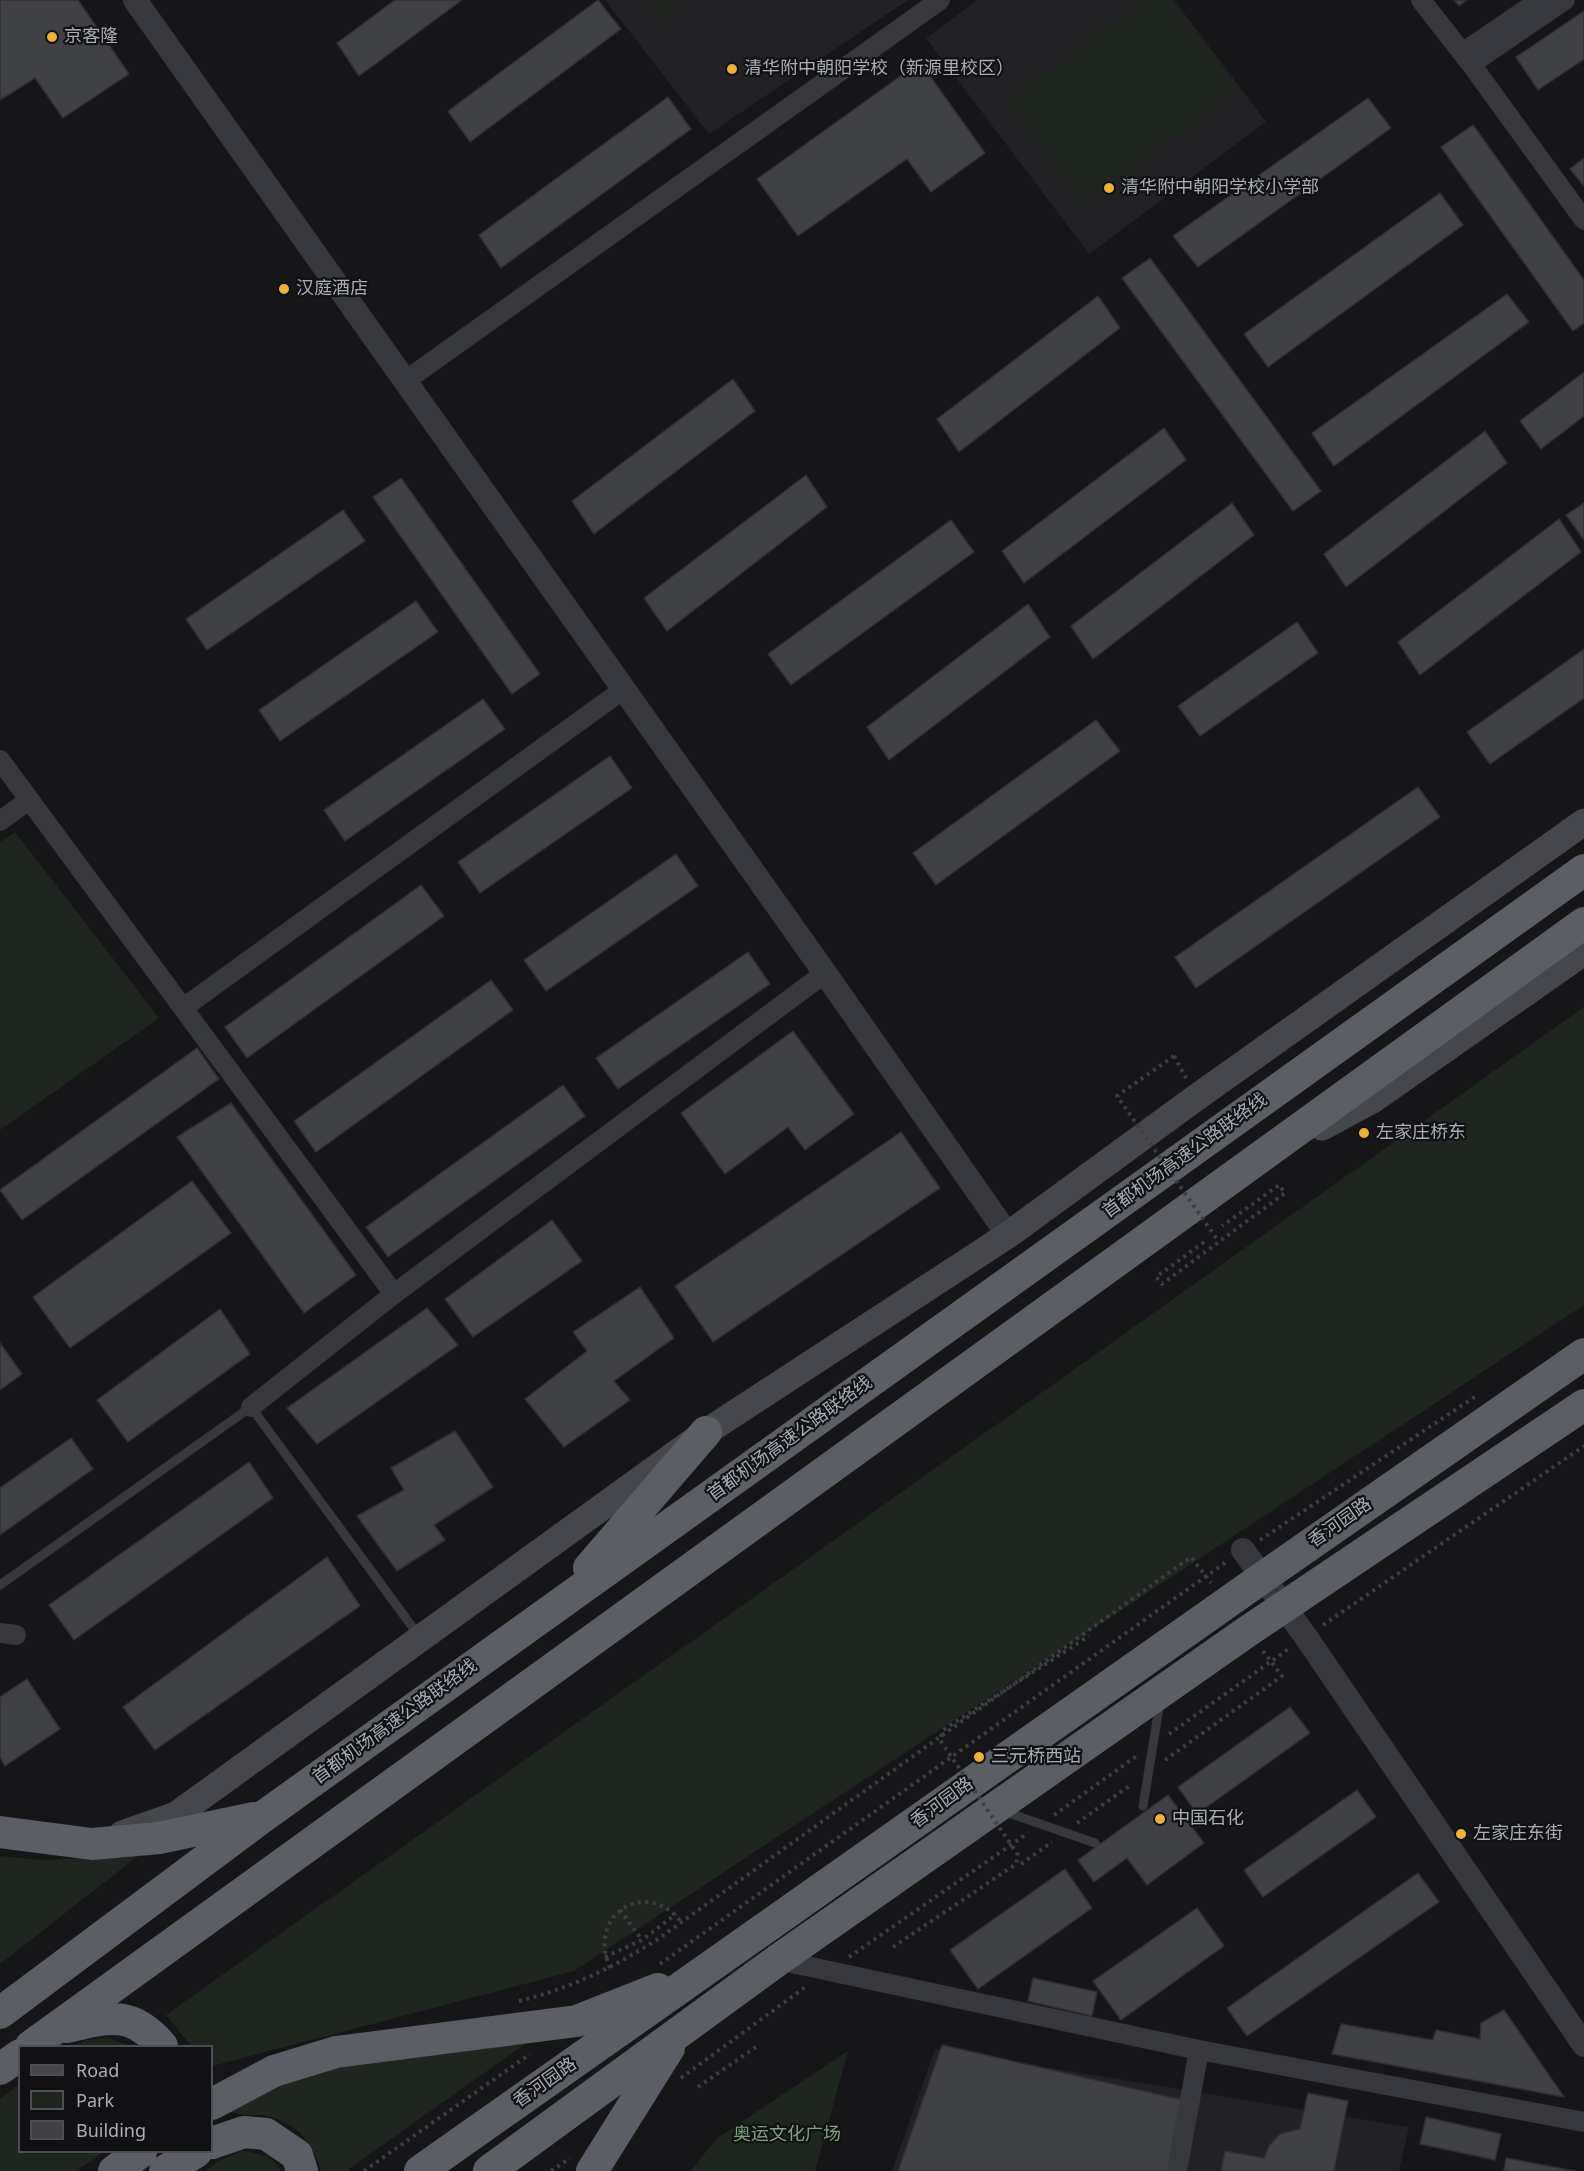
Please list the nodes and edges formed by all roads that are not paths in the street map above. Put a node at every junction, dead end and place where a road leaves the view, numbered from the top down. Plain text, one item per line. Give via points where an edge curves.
1 (135, 0) edge
2 (940, 0) edge
3 (1421, 0) edge
4 (1540, 0) edge
5 (1565, 0) edge
6 (1466, 59) junction
7 (1584, 220) edge
8 (405, 381) junction
9 (624, 689) junction
10 (0, 760) edge
11 (29, 800) junction
12 (0, 820) edge
13 (1584, 822) edge
14 (1584, 870) edge
15 (1584, 923) edge
16 (1584, 952) edge
17 (825, 973) junction
18 (183, 1008) junction
19 (1212, 1190) junction
20 (1008, 1235) junction
21 (394, 1294) junction
22 (1584, 1354) edge
23 (1584, 1405) edge
24 (251, 1407) junction
25 (706, 1432) junction
26 (1243, 1550) road end
27 (1262, 1578) junction
28 (0, 1585) edge
29 (1282, 1606) junction
30 (556, 1607) junction
31 (421, 1639) junction
32 (1162, 1691) junction
33 (1143, 1806) dead end
34 (995, 1809) junction
35 (264, 1816) junction
36 (0, 1832) edge
37 (1095, 1843) dead end
38 (93, 1844) junction
39 (778, 1960) junction
40 (703, 1972) junction
41 (0, 2013) edge
42 (677, 2034) junction
43 (43, 2038) edge
44 (1584, 2044) edge
45 (161, 2045) edge
46 (1198, 2050) junction
47 (18, 2056) edge
48 (0, 2069) edge
49 (213, 2103) edge
50 (1584, 2122) edge
51 (213, 2143) edge
52 (130, 2153) edge
53 (138, 2153) edge
54 (193, 2153) edge
55 (586, 2161) edge
56 (113, 2171) edge
57 (165, 2171) edge
58 (302, 2171) edge
59 (420, 2171) edge
60 (489, 2171) edge
61 (1177, 2171) edge

1 - 8 street
2 - 8 street
3 - 6 street
4 - 6 street
5 - 6 street
6 - 7 street
8 - 9 street
9 - 17 street
9 - 18 street
10 - 11 street
11 - 12 street
11 - 18 street
13 - 20 main road
14 - 30 highway, 首都机场高速公路联络线
15 - 19 highway
16 - 19 main road via 1374,1099
17 - 20 street
17 - 21 street
18 - 21 street
19 - 43 highway
20 - 25 main road
21 - 24 street
22 - 27 highway, 香河园路
23 - 29 highway, 香河园路
24 - 28 lane
24 - 31 lane
25 - 30 highway
25 - 31 main road
26 - 27 street
27 - 29 street
27 - 40 highway, 香河园路
29 - 32 highway, 香河园路
29 - 44 street
30 - 35 highway, 首都机场高速公路联络线
31 - 38 main road via 176,1815
32 - 33 lane
32 - 34 highway, 香河园路
34 - 37 lane
34 - 39 highway, 香河园路
35 - 38 highway via 159,1838
35 - 41 highway, 首都机场高速公路联络线
36 - 38 highway
39 - 42 highway, 香河园路
39 - 46 street
40 - 49 highway via 576,2021 336,2052 274,2071
40 - 59 highway, 香河园路
42 - 55 highway
42 - 60 highway, 香河园路
43 - 45 highway via 107,2017 129,2021
46 - 50 street
46 - 61 street
47 - 48 highway
51 - 58 highway via 244,2132 266,2134 297,2155
52 - 56 highway
53 - 56 highway
54 - 57 highway

